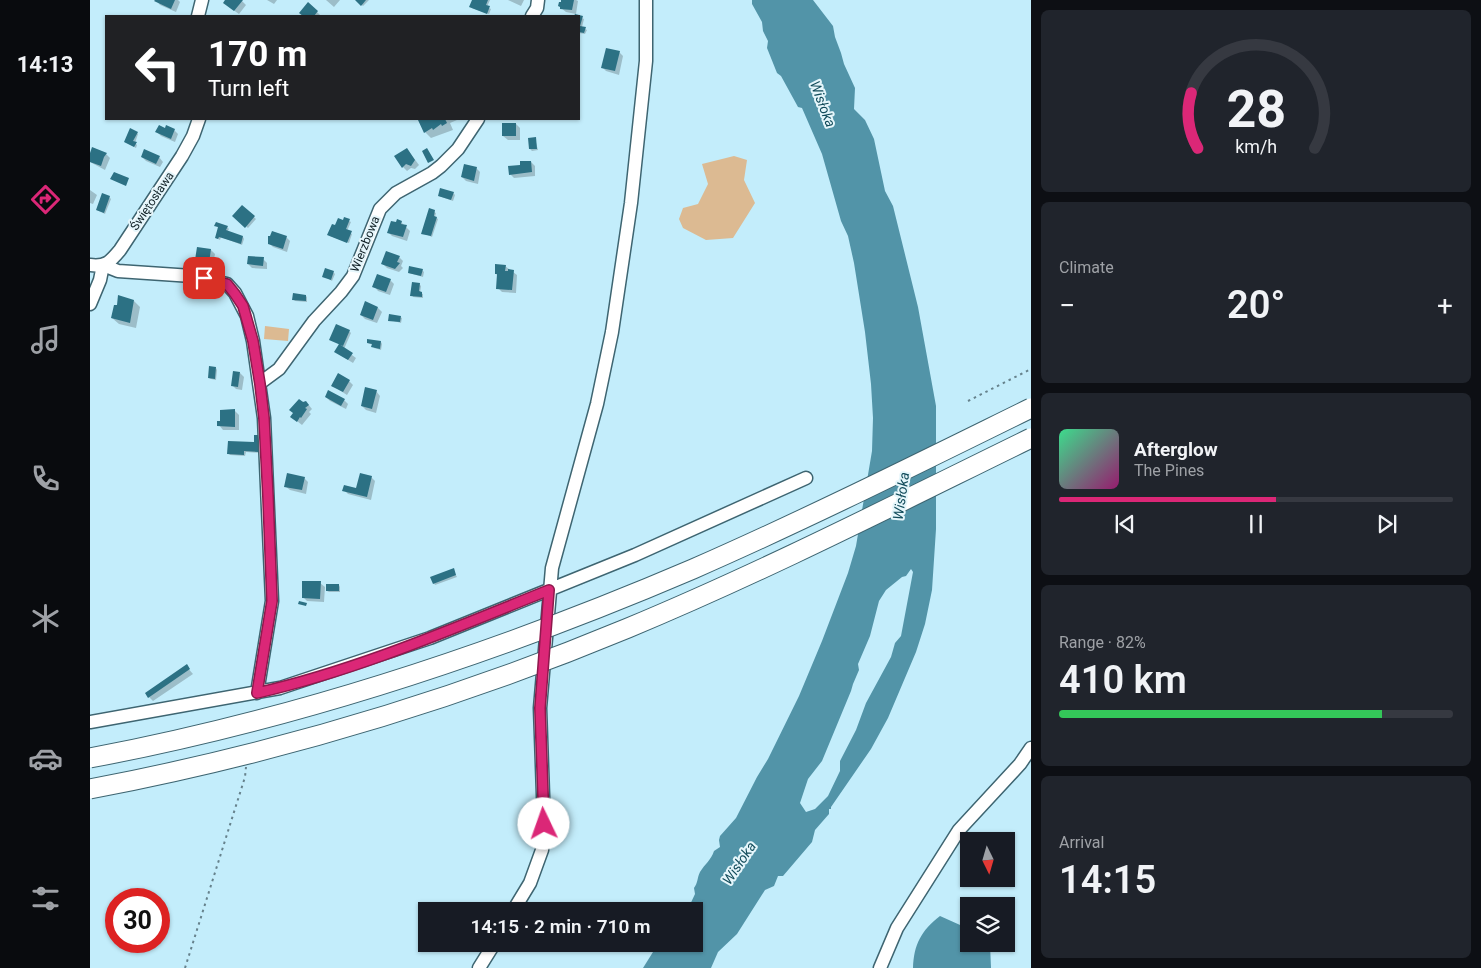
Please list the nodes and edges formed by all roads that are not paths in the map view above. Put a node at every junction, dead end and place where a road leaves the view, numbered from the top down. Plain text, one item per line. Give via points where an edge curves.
1 (202, 0) edge
2 (538, 0) edge
3 (646, 0) edge
4 (198, 15) edge
5 (533, 15) edge
6 (199, 120) edge
7 (477, 120) edge
8 (90, 264) edge
9 (103, 265) junction
10 (90, 304) edge
11 (260, 384) junction
12 (1031, 408) edge
13 (1031, 438) edge
14 (806, 478) dead end
15 (549, 590) junction
16 (257, 693) junction
17 (90, 722) edge
18 (1031, 748) edge
19 (90, 758) edge
20 (90, 789) edge
21 (519, 902) edge
22 (489, 952) edge
23 (479, 968) edge
24 (880, 968) edge

1 - 4 street
2 - 5 street
3 - 15 street via 646,61 612,332 597,404 552,568
6 - 9 street, Świętosława via 182,156 120,250
7 - 11 street, Wierzbowa via 458,149 441,166 396,193 380,209 353,276 279,369
8 - 9 street
9 - 10 street
9 - 11 street via 118,271 192,276 227,284 247,316
11 - 16 street via 272,601
12 - 19 highway, bridge via 739,548 525,636 396,680 288,712
13 - 20 highway, bridge via 705,594 532,666 338,730 236,757
14 - 15 street
15 - 16 street via 430,638 296,684
15 - 21 street via 540,708 542,850
16 - 17 street
18 - 24 street via 959,830 897,928
22 - 23 street

